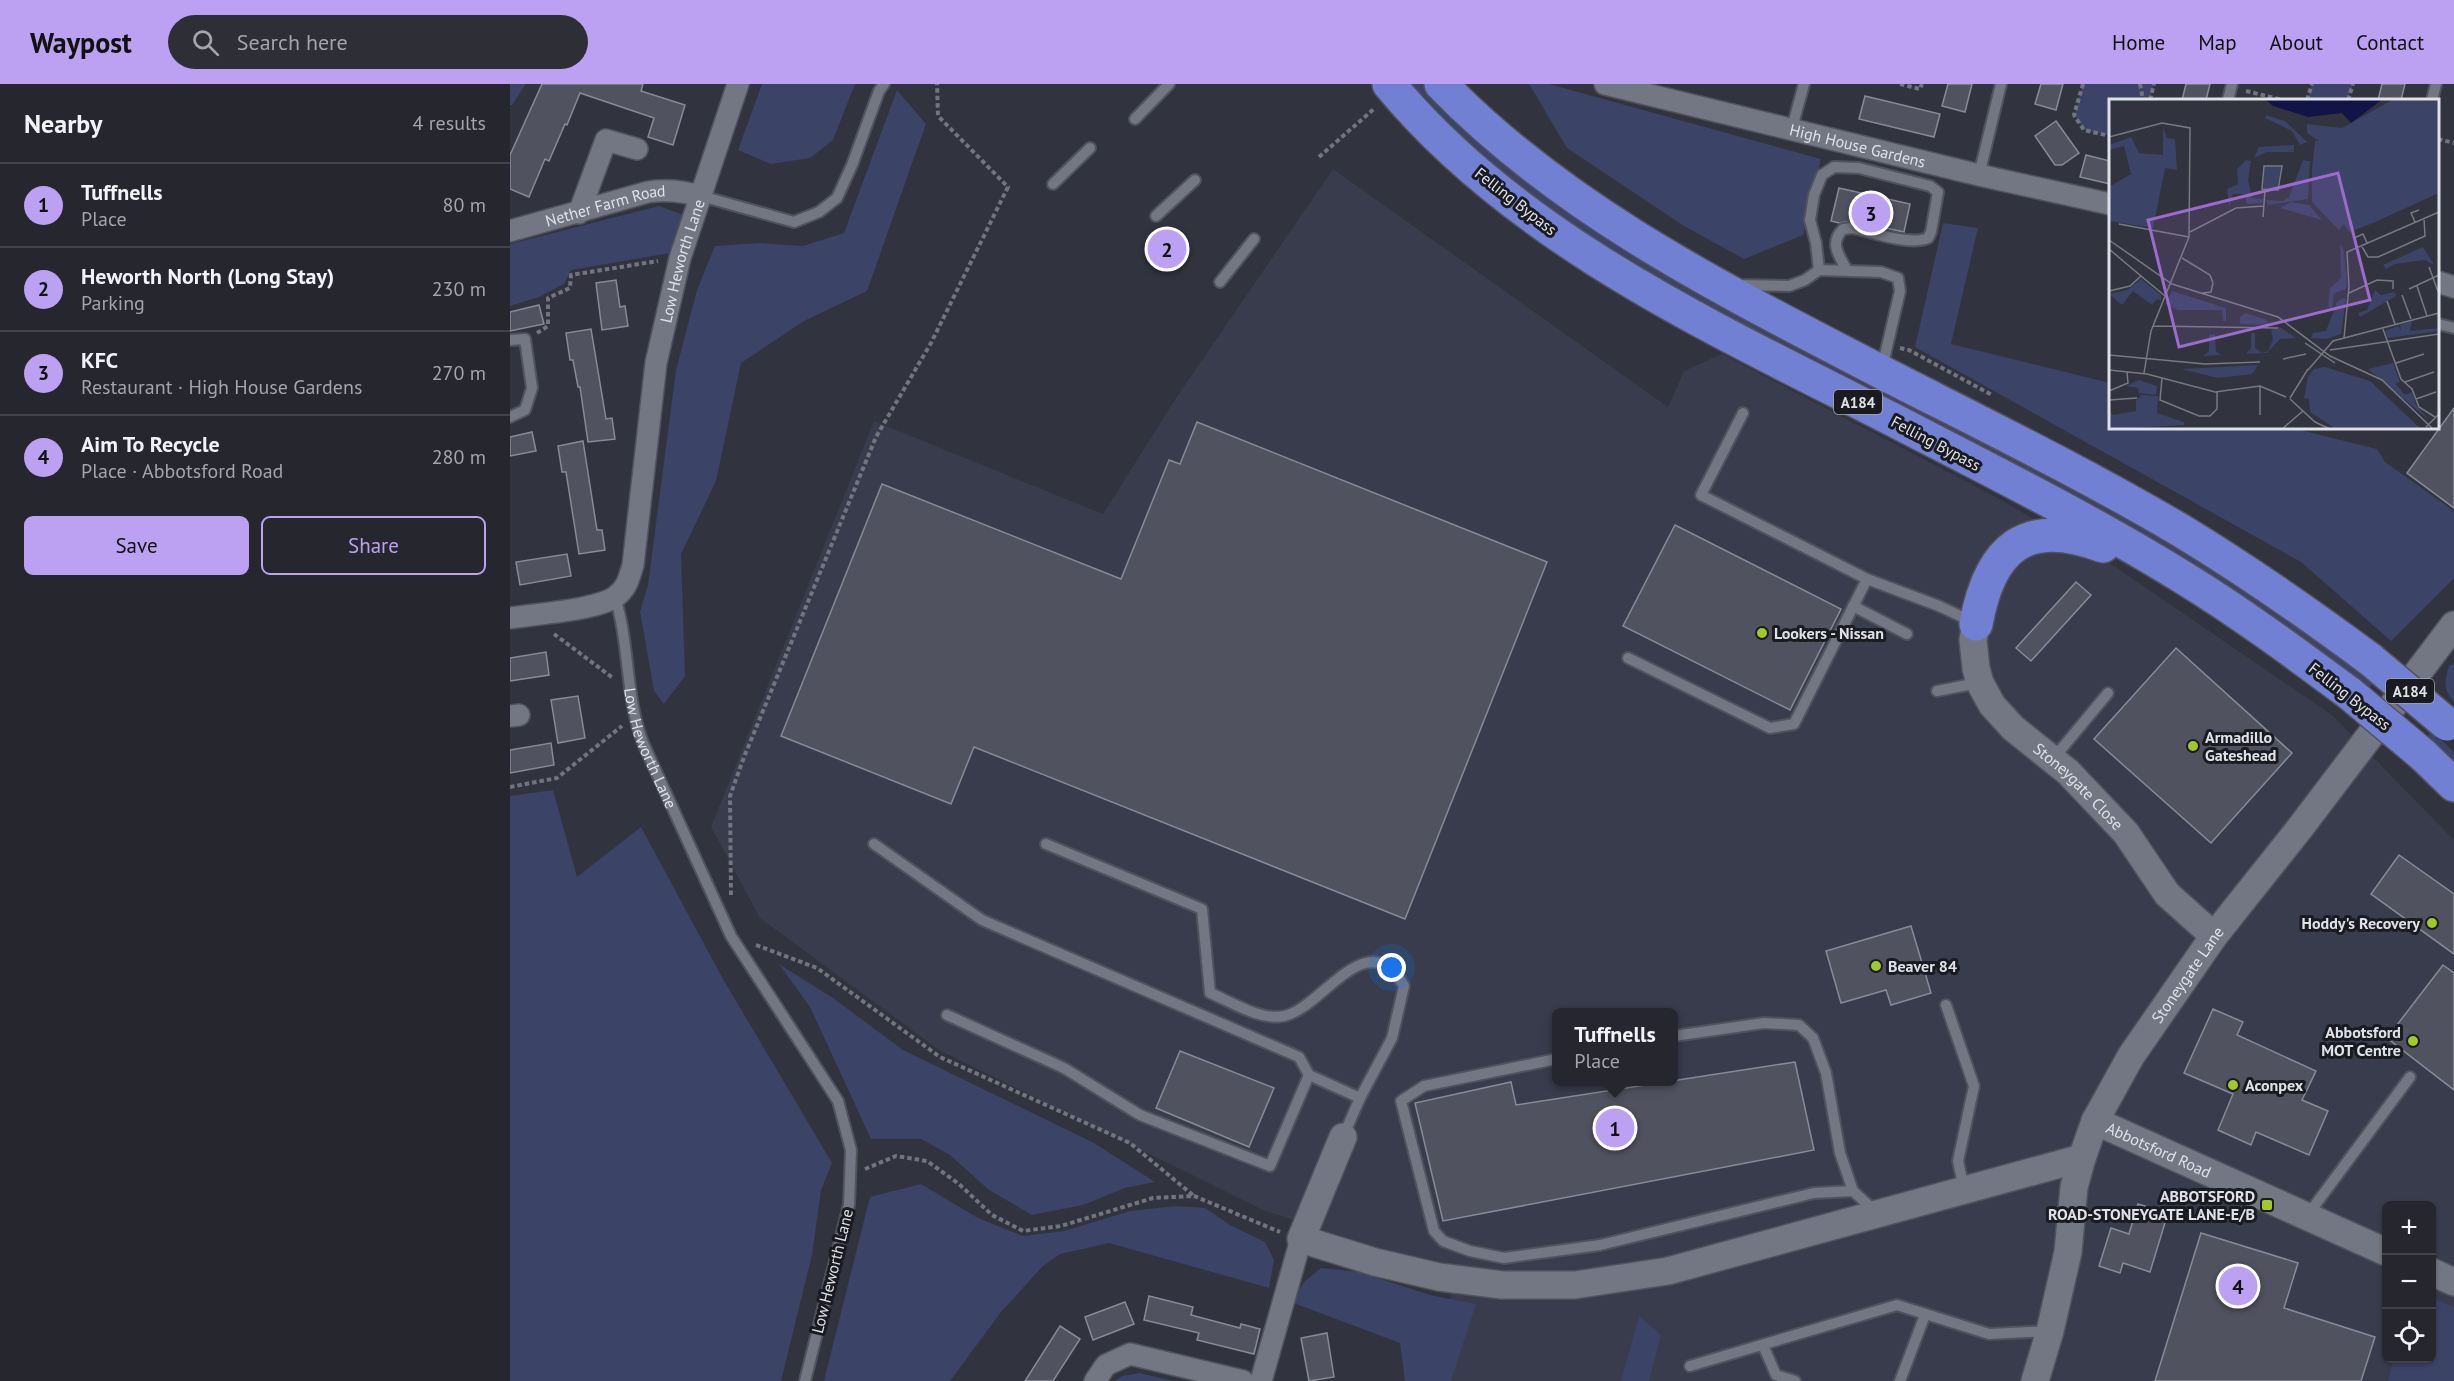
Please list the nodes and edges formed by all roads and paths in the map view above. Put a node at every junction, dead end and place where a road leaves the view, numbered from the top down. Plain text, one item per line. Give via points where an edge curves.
1 (738, 84) edge
2 (884, 84) edge
3 (937, 84) edge
4 (1169, 84) edge
5 (1441, 84) edge
6 (1804, 84) edge
7 (1900, 84) edge
8 (1922, 84) edge
9 (2001, 84) edge
10 (2083, 84) edge
11 (2140, 84) edge
12 (2154, 84) edge
13 (2312, 84) edge
14 (2353, 84) edge
15 (2436, 84) edge
16 (1613, 85) edge
17 (2232, 86) edge
18 (1386, 93) edge
19 (2143, 99) edge
20 (2150, 99) edge
21 (2279, 99) edge
22 (2307, 99) edge
23 (2348, 99) edge
24 (2432, 99) edge
25 (1135, 119) dead end
26 (1792, 128) junction
27 (2109, 136) edge
28 (2439, 139) edge
29 (2454, 143) edge
30 (1090, 148) dead end
31 (637, 149) dead end
32 (1319, 157) dead end
33 (1979, 175) junction
34 (1195, 180) dead end
35 (1053, 184) dead end
36 (701, 196) junction
37 (2109, 204) edge
38 (579, 213) junction
39 (1156, 216) dead end
40 (510, 231) edge
41 (1254, 239) dead end
42 (680, 258) junction
43 (1819, 270) junction
44 (1847, 270) junction
45 (1220, 282) dead end
46 (2439, 282) edge
47 (1718, 283) junction
48 (2454, 287) edge
49 (2439, 324) edge
50 (2454, 328) edge
51 (525, 339) junction
52 (510, 340) edge
53 (1881, 371) junction
54 (1743, 413) dead end
55 (510, 417) edge
56 (2183, 577) junction
57 (1867, 579) junction
58 (615, 597) junction
59 (1853, 606) junction
60 (519, 617) edge
61 (1976, 624) junction
62 (2454, 625) edge
63 (1907, 634) dead end
64 (1628, 658) dead end
65 (1980, 683) junction
66 (631, 691) junction
67 (1937, 691) dead end
68 (2108, 693) dead end
69 (634, 719) junction
70 (2450, 728) edge
71 (2053, 759) junction
72 (2454, 785) edge
73 (510, 787) edge
74 (874, 844) dead end
75 (1046, 844) dead end
76 (731, 936) junction
77 (2214, 936) junction
78 (1946, 1005) dead end
79 (947, 1015) dead end
80 (1678, 1035) edge
81 (1552, 1060) edge
82 (1309, 1075) junction
83 (2410, 1077) dead end
84 (1360, 1098) junction
85 (2095, 1121) junction
86 (1342, 1137) joint
87 (2082, 1158) junction
88 (850, 1175) junction
89 (1964, 1190) junction
90 (1853, 1191) junction
91 (1194, 1196) junction
92 (1877, 1213) junction
93 (2307, 1216) junction
94 (1301, 1239) junction
95 (2382, 1250) edge
96 (2436, 1274) edge
97 (2454, 1282) edge
98 (1925, 1315) junction
99 (2050, 1331) junction
100 (1763, 1345) junction
101 (1690, 1366) dead end
102 (805, 1381) edge
103 (1095, 1381) edge
104 (1243, 1381) edge
105 (1261, 1381) edge
106 (1795, 1381) edge
107 (1900, 1381) edge
108 (2035, 1381) edge

1 - 36 street, Low Heworth Lane
2 - 36 lane via 837,198 819,212 794,222
3 - 76 path via 938,116 1008,187 931,343 876,437 744,758 730,796
4 - 25 lane
5 - 47 highway, A184 via 1506,144 1593,210 1649,247
6 - 26 lane
7 - 8 path via 1920,89
9 - 33 lane
10 - 27 path via 2074,115 2084,130
11 - 19 path
12 - 20 path
13 - 22 path
14 - 23 path
15 - 24 lane
16 - 26 street, High House Gardens
17 - 21 path
18 - 32 path
18 - 56 highway, Felling Bypass / A184 via 1496,188 1596,259 1733,338
26 - 33 street, High House Gardens
28 - 29 path
30 - 35 lane
31 - 38 street via 606,140
33 - 37 street, High House Gardens
34 - 39 lane
36 - 38 street, Nether Farm Road via 675,190 648,192
36 - 42 street, Low Heworth Lane
38 - 40 street, Nether Farm Road
41 - 45 lane
42 - 51 path via 571,275 570,288 548,297 548,327
42 - 58 street, Low Heworth Lane via 656,363 633,565 627,585
43 - 44 lane
43 - 44 lane via 1810,220 1822,175 1834,167 1859,168 1930,186 1938,192 1931,232 1921,241 1843,229 1835,241
43 - 47 lane via 1789,286
44 - 53 lane via 1899,278 1900,291
46 - 48 street
47 - 53 highway, A184
49 - 50 lane
51 - 52 lane
51 - 55 lane via 532,387 525,410
53 - 70 highway, A184, bridge via 2062,466 2243,569 2372,660
54 - 57 lane via 1701,495
56 - 61 highway via 2085,540 2066,535 2037,536 2022,541 1998,561 1984,586
56 - 72 highway, Felling Bypass / A184, bridge via 2349,693
57 - 59 lane
57 - 61 lane
58 - 60 street
58 - 66 lane, Low Heworth Lane
59 - 63 lane
59 - 64 lane via 1794,724 1770,728
60 - 66 path
61 - 65 street, Stoneygate Close via 1973,650
62 - 77 street, Stoneygate Lane
65 - 67 lane
65 - 71 street, Stoneygate Close via 1992,705 2013,728
66 - 69 lane, Low Heworth Lane
68 - 71 lane
69 - 73 path via 558,778
69 - 76 lane, Low Heworth Lane
71 - 77 street, Stoneygate Close via 2126,833 2167,894
74 - 82 lane via 982,920 1299,1057
75 - 84 lane via 1202,909 1210,993 1252,1011 1282,1016 1295,1012 1350,969 1367,962 1396,972 1404,986 1392,1038
76 - 88 lane, Low Heworth Lane via 838,1101 851,1150
76 - 91 path via 817,968 940,1057 1131,1143
77 - 85 street, Stoneygate Lane via 2132,1056
78 - 89 lane via 1974,1086 1959,1161
79 - 82 lane via 1064,1068 1140,1114 1269,1166
80 - 90 lane via 1764,1023 1799,1025 1813,1038 1826,1073 1840,1153
81 - 90 lane via 1425,1086 1401,1101 1434,1231 1443,1241 1504,1258 1532,1256 1600,1245 1814,1193
82 - 84 lane
83 - 93 lane
84 - 86 lane
85 - 87 street, Stoneygate Lane
85 - 93 street, Abbotsford Road
86 - 94 street
87 - 89 street
87 - 99 street, Stoneygate Lane via 2073,1187 2068,1252
88 - 91 path via 896,1156 927,1161 992,1215 1023,1231 1061,1226 1153,1198
88 - 102 lane, Low Heworth Lane via 849,1205
89 - 92 street
90 - 92 lane
91 - 94 path
92 - 94 street via 1668,1271 1575,1286 1502,1285 1439,1277
93 - 95 street, Abbotsford Road
94 - 105 street
96 - 97 street
98 - 99 lane via 1989,1334
98 - 100 lane via 1897,1305
98 - 107 lane
99 - 108 street, Stoneygate Lane
100 - 101 lane
100 - 106 lane via 1776,1375
103 - 104 street via 1106,1365 1130,1354

